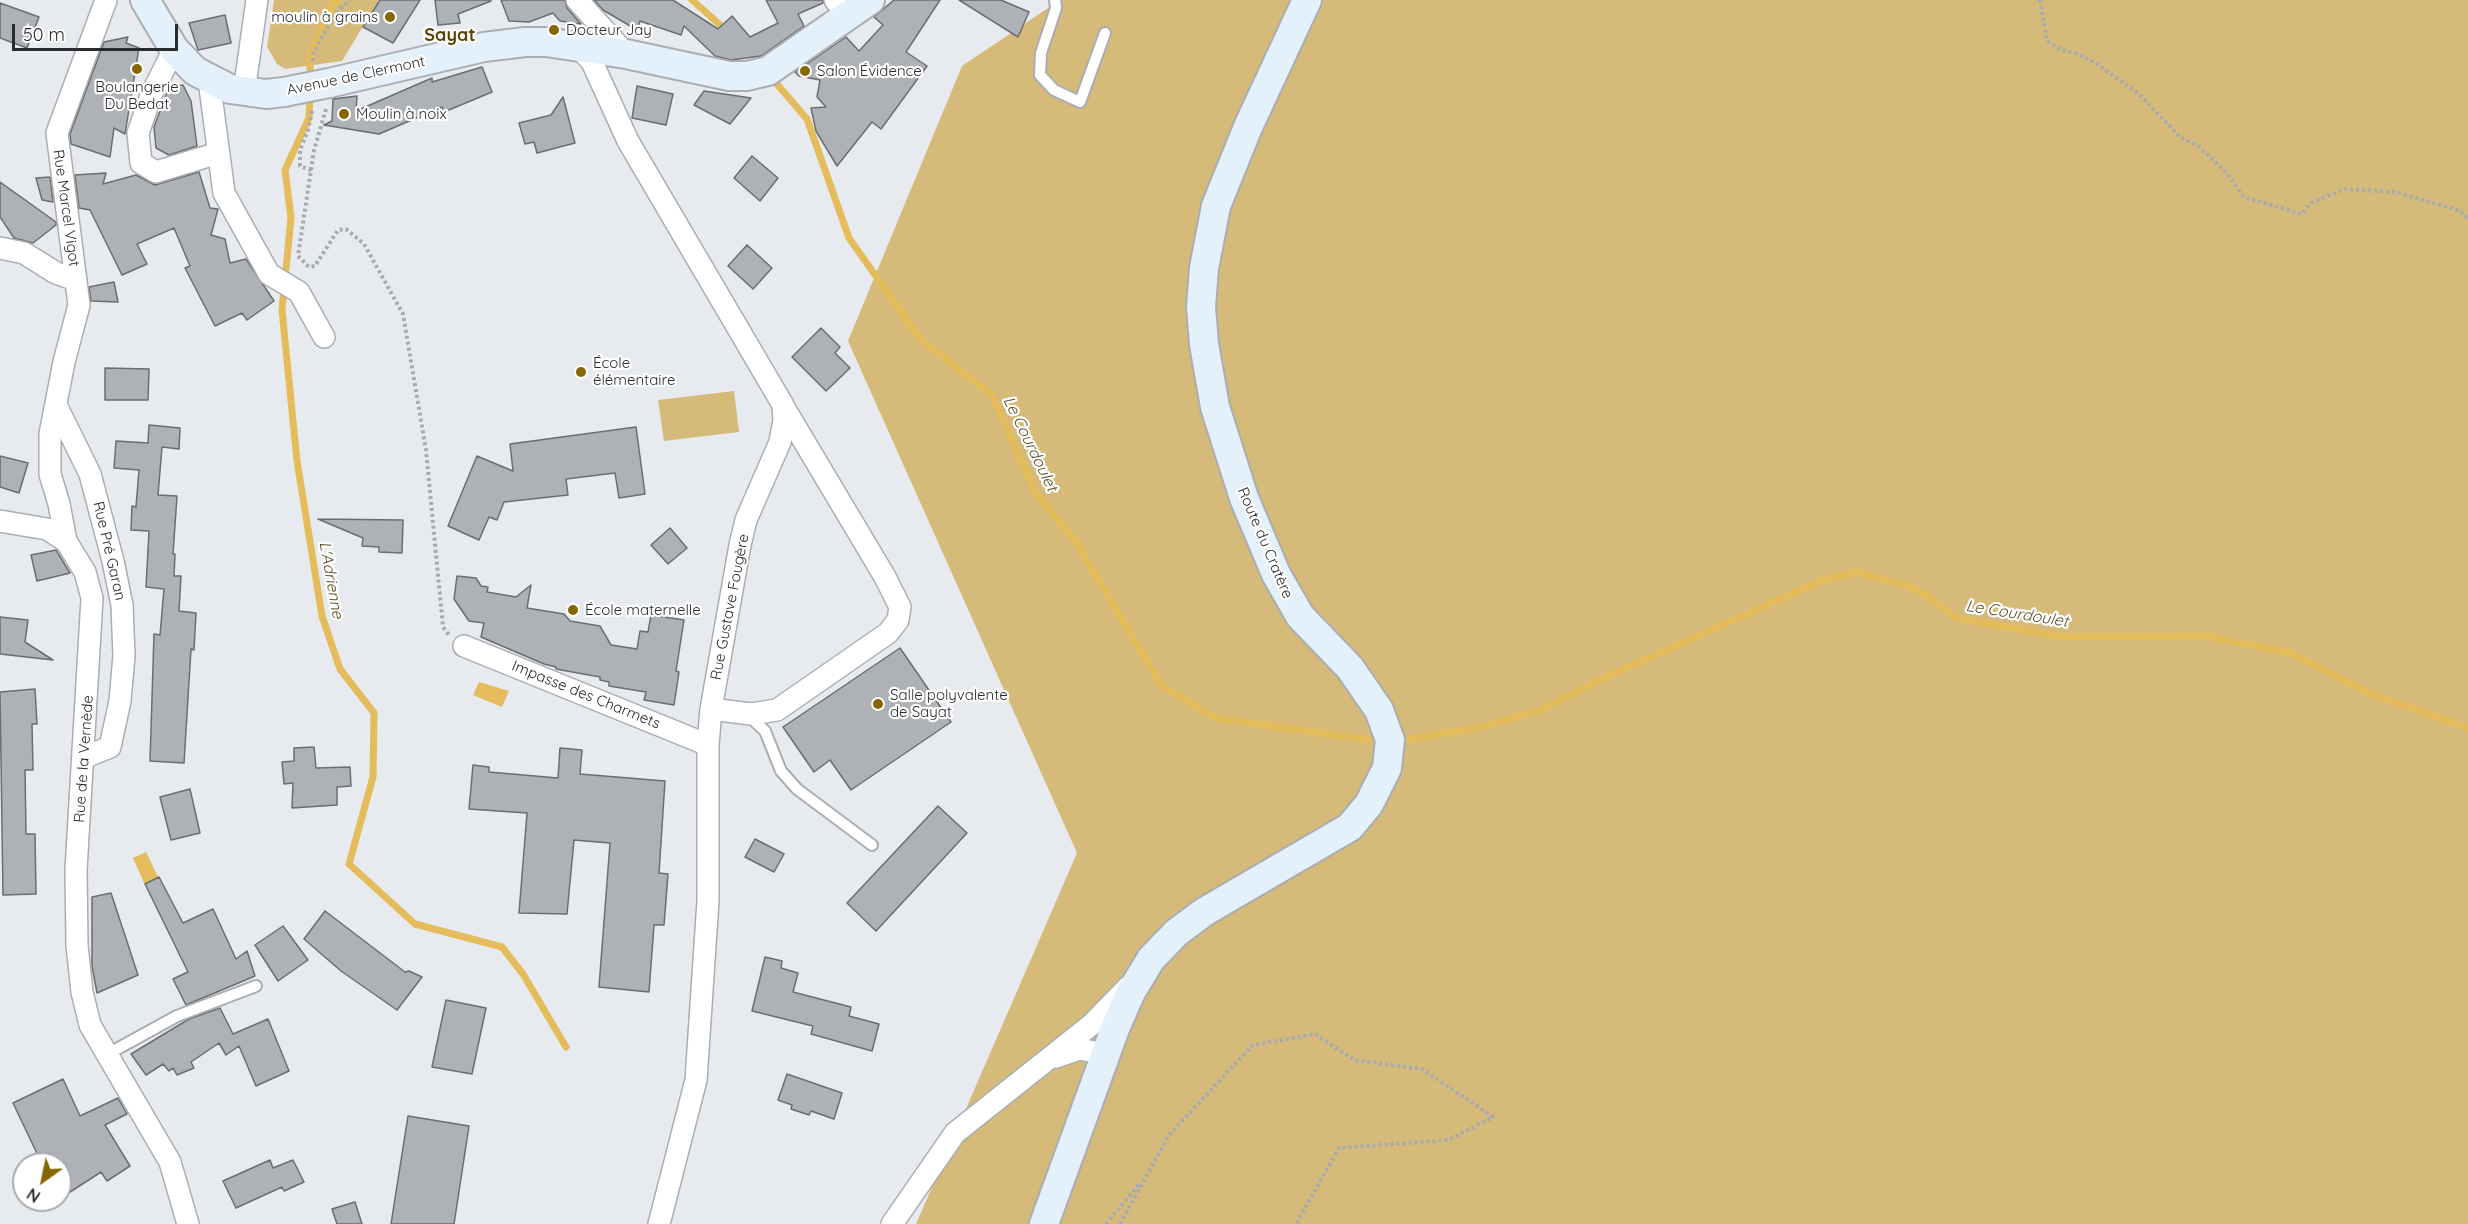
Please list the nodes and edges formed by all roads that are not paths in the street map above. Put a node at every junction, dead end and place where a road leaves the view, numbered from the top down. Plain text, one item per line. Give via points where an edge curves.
1 (106, 0) edge
2 (145, 0) edge
3 (257, 0) edge
4 (577, 0) edge
5 (1055, 0) edge
6 (1307, 0) edge
7 (851, 5) edge
8 (1105, 33) dead end
9 (579, 47) junction
10 (174, 49) junction
11 (626, 54) junction
12 (209, 80) junction
13 (244, 92) junction
14 (218, 153) junction
15 (0, 248) edge
16 (76, 280) junction
17 (324, 337) dead end
18 (56, 405) junction
19 (783, 405) junction
20 (0, 520) edge
21 (66, 542) junction
22 (464, 646) road end
23 (711, 709) junction
24 (742, 712) junction
25 (708, 745) junction
26 (83, 758) junction
27 (872, 845) dead end
28 (1151, 959) junction
29 (256, 986) dead end
30 (1105, 1054) junction
31 (106, 1055) junction
32 (1032, 1071) junction
33 (188, 1224) edge
34 (659, 1224) edge
35 (892, 1224) edge
36 (1044, 1224) edge

1 - 16 street, Rue Marcel Vigot via 57,133
2 - 10 main road, Avenue de Clermont
3 - 13 street
4 - 11 street
5 - 8 lane via 1056,8 1041,53 1040,75 1054,90 1080,102
6 - 28 main road, Route du Cratère via 1216,206 1204,268 1203,344 1222,430 1244,498 1276,574 1300,616 1350,668 1373,699 1388,730 1389,757 1376,793 1350,827 1204,912
7 - 11 main road, Avenue de Clermont via 762,73 729,76
9 - 11 main road, Avenue de Clermont
9 - 13 main road, Avenue de Clermont, bridge via 546,42 507,43 284,92
9 - 19 street via 592,62 628,141
10 - 12 main road, Avenue de Clermont
10 - 14 street via 138,133 141,163 156,172
12 - 13 main road, Avenue de Clermont
12 - 14 street
14 - 17 street via 224,193 269,274 299,292
15 - 16 street via 24,253 56,273
16 - 18 street, Rue de la Vernède via 77,318
18 - 21 street, Rue de la Vernède via 49,466
18 - 26 street, Rue Pré Garan via 90,474 122,605 124,656 110,747
19 - 23 street, Rue Gustave Fougère via 780,442 746,520 740,545
19 - 24 street via 880,567 897,599 899,614 888,633 777,710
20 - 21 street via 47,529
21 - 26 street, Rue de la Vernède via 85,572 92,598
22 - 25 street, Impasse des Charmets
23 - 24 street
23 - 25 street, Rue Gustave Fougère
24 - 27 lane via 762,726 781,771 796,789
25 - 34 street, Rue Gustave Fougère via 709,873 697,1068
26 - 31 street, Rue de la Vernède via 76,870 78,954 88,1017
28 - 30 main road, Route du Cratère via 1131,992
28 - 32 street via 1091,1025
29 - 31 lane via 177,1016
30 - 32 street via 1093,1050 1068,1051
30 - 36 main road, Route du Cratère
31 - 33 street, Rue de la Vernède via 170,1162
32 - 35 street via 955,1133

